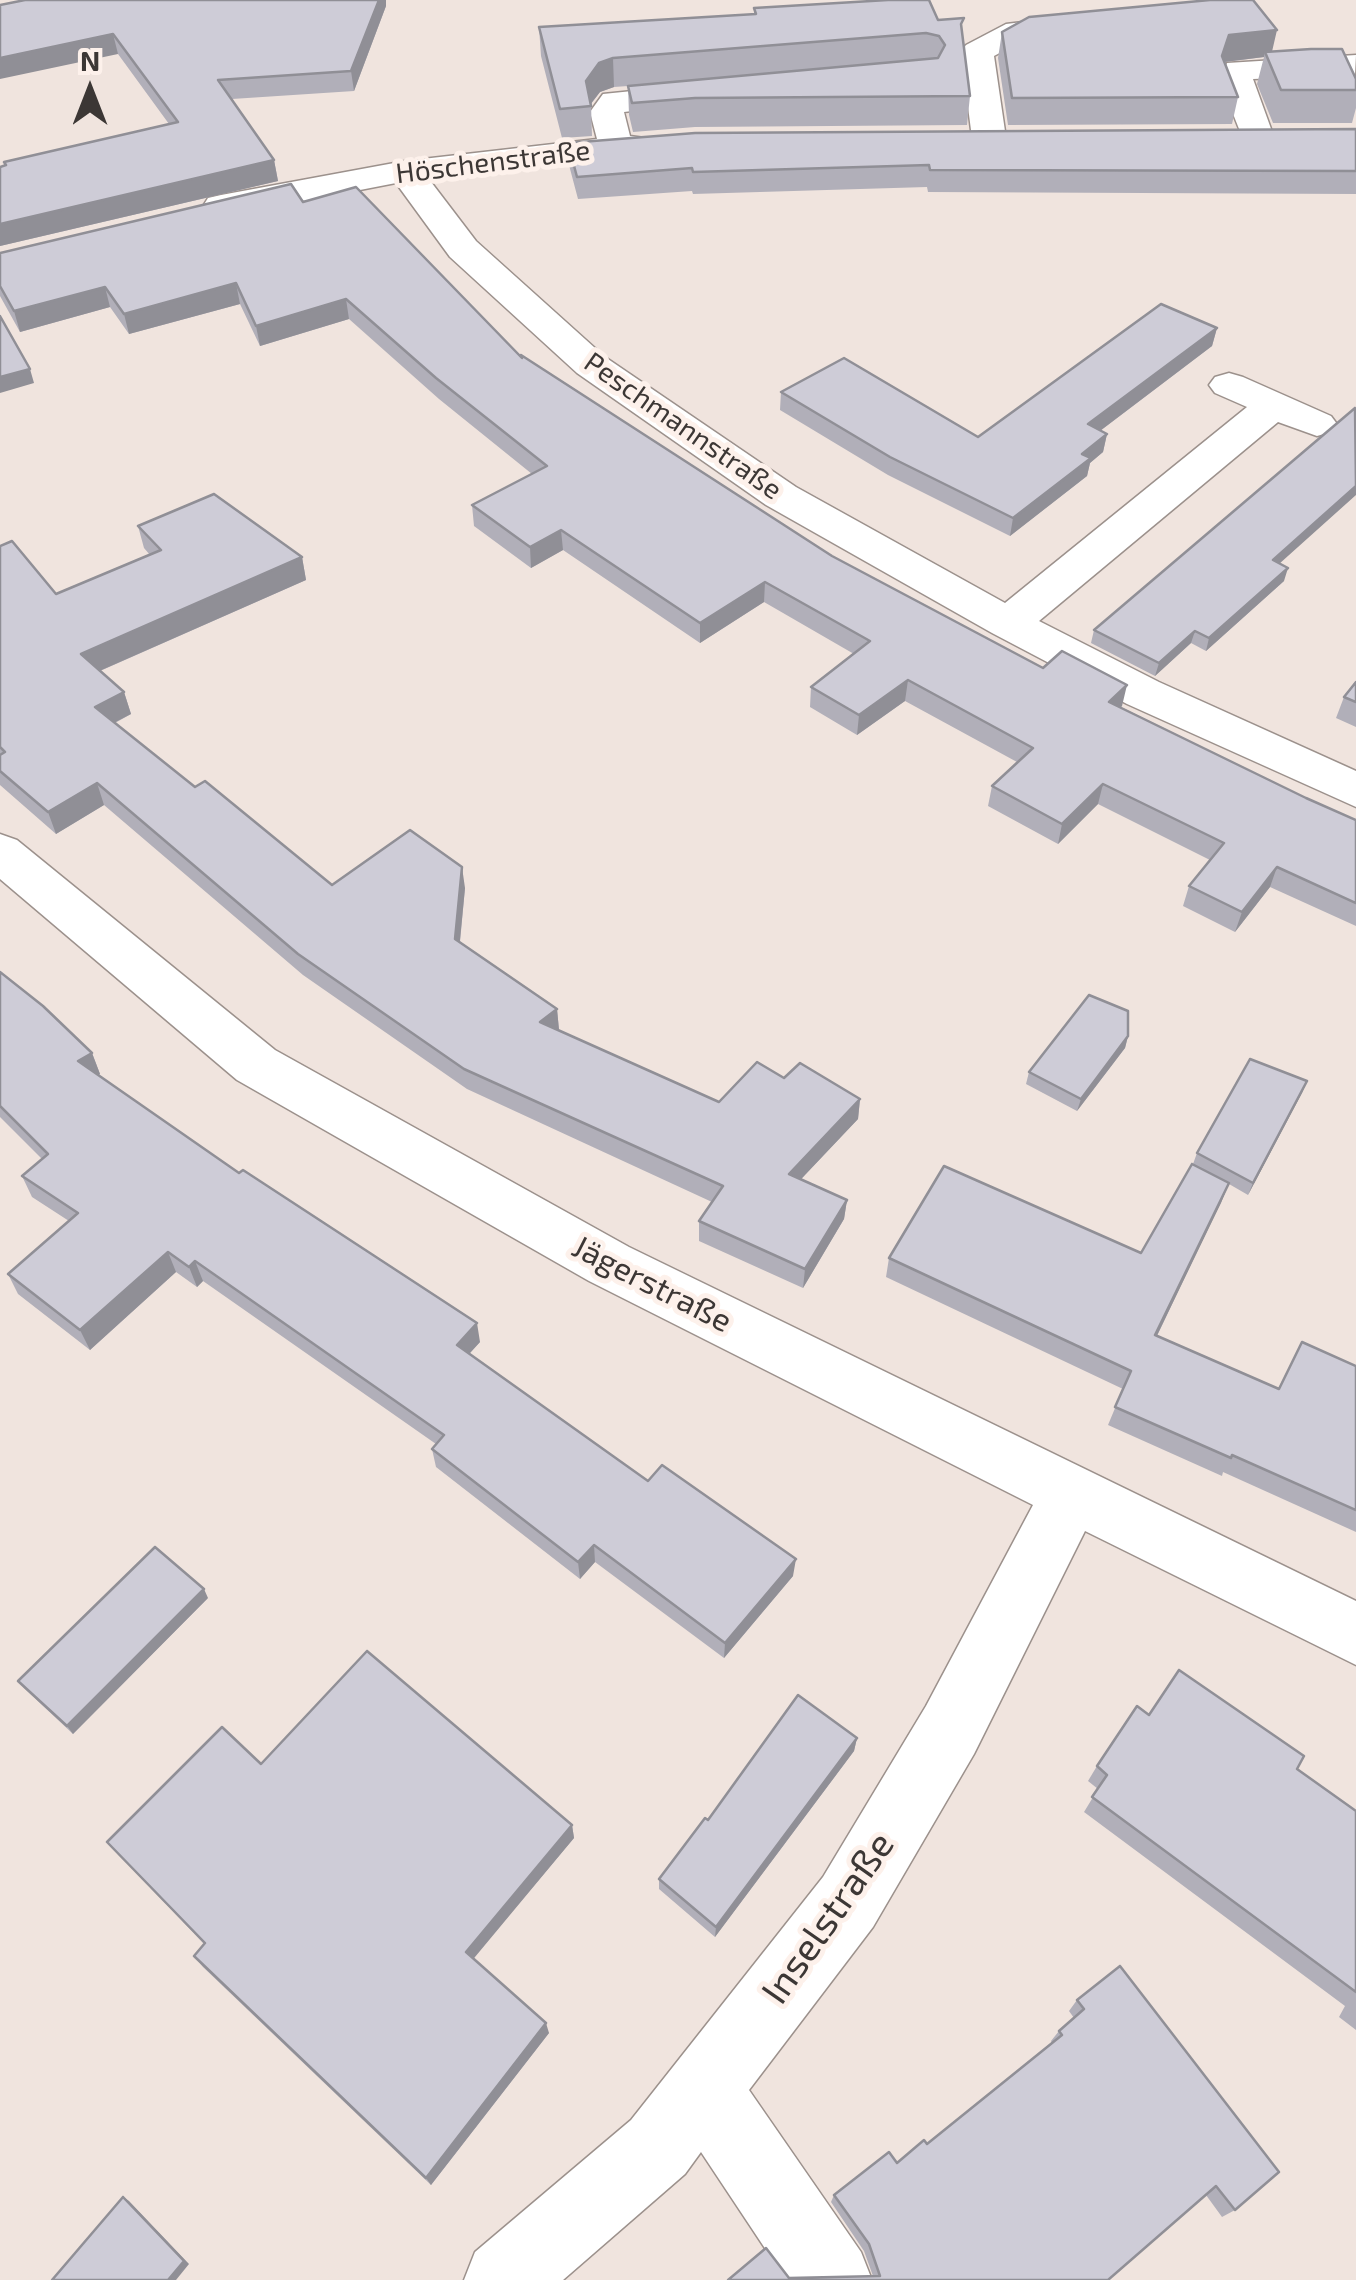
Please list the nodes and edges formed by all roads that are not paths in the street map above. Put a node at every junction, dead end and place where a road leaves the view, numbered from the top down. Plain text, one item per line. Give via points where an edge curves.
1 (1095, 24) edge
2 (1355, 64) edge
3 (730, 91) edge
4 (1220, 137) edge
5 (1257, 137) junction
6 (1296, 137) edge
7 (950, 138) edge
8 (675, 143) edge
9 (616, 148) junction
10 (405, 171) junction
11 (182, 215) edge
12 (1229, 385) dead end
13 (1274, 405) junction
14 (1317, 424) dead end
15 (1008, 624) junction
16 (1356, 790) edge
17 (0, 852) edge
18 (1071, 1494) junction
19 (1356, 1634) edge
20 (703, 2089) junction
21 (503, 2280) edge
22 (833, 2280) edge

1 - 7 street via 1017,31 977,52 1002,137
2 - 5 street via 1239,70 1236,81
3 - 9 street via 615,101 607,112
4 - 5 street
5 - 6 street
8 - 9 street, Höschenstraße
9 - 10 street, Höschenstraße
10 - 11 street, Höschenstraße
10 - 15 street, Peschmannstraße via 463,249 591,365 781,496
12 - 13 street
13 - 14 street
13 - 15 street
15 - 16 street, Peschmannstraße
17 - 18 street, Jägerstraße via 256,1066 609,1264
18 - 19 street, Jägerstraße
18 - 20 street, Inselstraße via 950,1730 848,1902
20 - 21 street, Inselstraße via 658,2146
20 - 22 street

